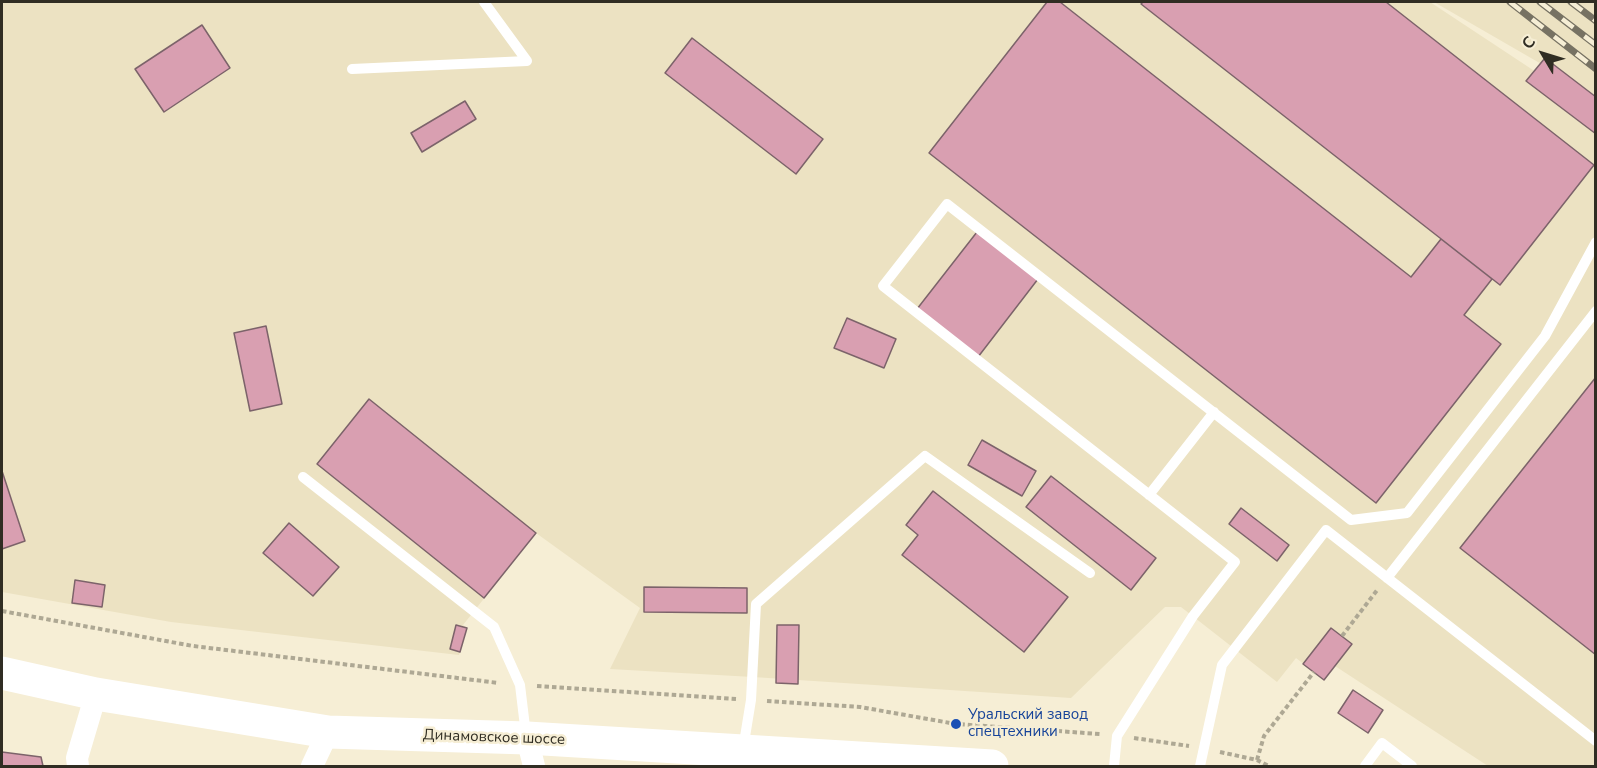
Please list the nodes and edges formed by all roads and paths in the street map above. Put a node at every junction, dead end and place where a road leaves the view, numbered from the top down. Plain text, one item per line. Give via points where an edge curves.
1 (484, 2) edge
2 (352, 69) dead end
3 (1596, 242) edge
4 (1596, 311) edge
5 (1214, 412) junction
6 (303, 477) dead end
7 (1149, 495) junction
8 (1090, 573) dead end
9 (1387, 578) junction
10 (2, 611) edge
11 (1342, 636) dead end
12 (1314, 672) dead end
13 (2, 673) edge
14 (520, 685) junction
15 (96, 694) junction
16 (751, 700) junction
17 (328, 732) junction
18 (1117, 736) junction
19 (1596, 741) edge
20 (1204, 748) junction
21 (743, 751) junction
22 (530, 752) edge
23 (1257, 760) junction
24 (78, 766) edge
25 (312, 766) edge
26 (992, 766) edge
27 (1114, 766) edge
28 (1200, 766) edge
29 (1269, 766) edge
30 (1365, 766) edge
31 (1412, 766) edge

1 - 2 lane via 527,62
3 - 5 lane via 1545,336 1407,513 1351,520
4 - 9 lane
5 - 7 lane
5 - 7 lane via 947,204 883,286
6 - 14 lane via 494,627
7 - 18 lane via 1235,562 1193,616
8 - 16 lane via 925,456 756,604
9 - 11 path
9 - 19 lane
9 - 20 lane via 1326,530 1222,666
10 - 14 path via 193,646
12 - 23 path via 1264,736
13 - 15 main road, Динамовское шоссе
14 - 16 path
14 - 22 lane
15 - 17 main road, Динамовское шоссе
15 - 24 street
16 - 18 path via 860,708 956,724
16 - 21 lane
17 - 22 main road, Динамовское шоссе
17 - 25 street
18 - 20 path
18 - 27 lane
20 - 23 path
20 - 28 lane
21 - 22 main road, Динамовское шоссе
21 - 26 main road, Динамовское шоссе
23 - 29 path
30 - 31 lane via 1382,744

